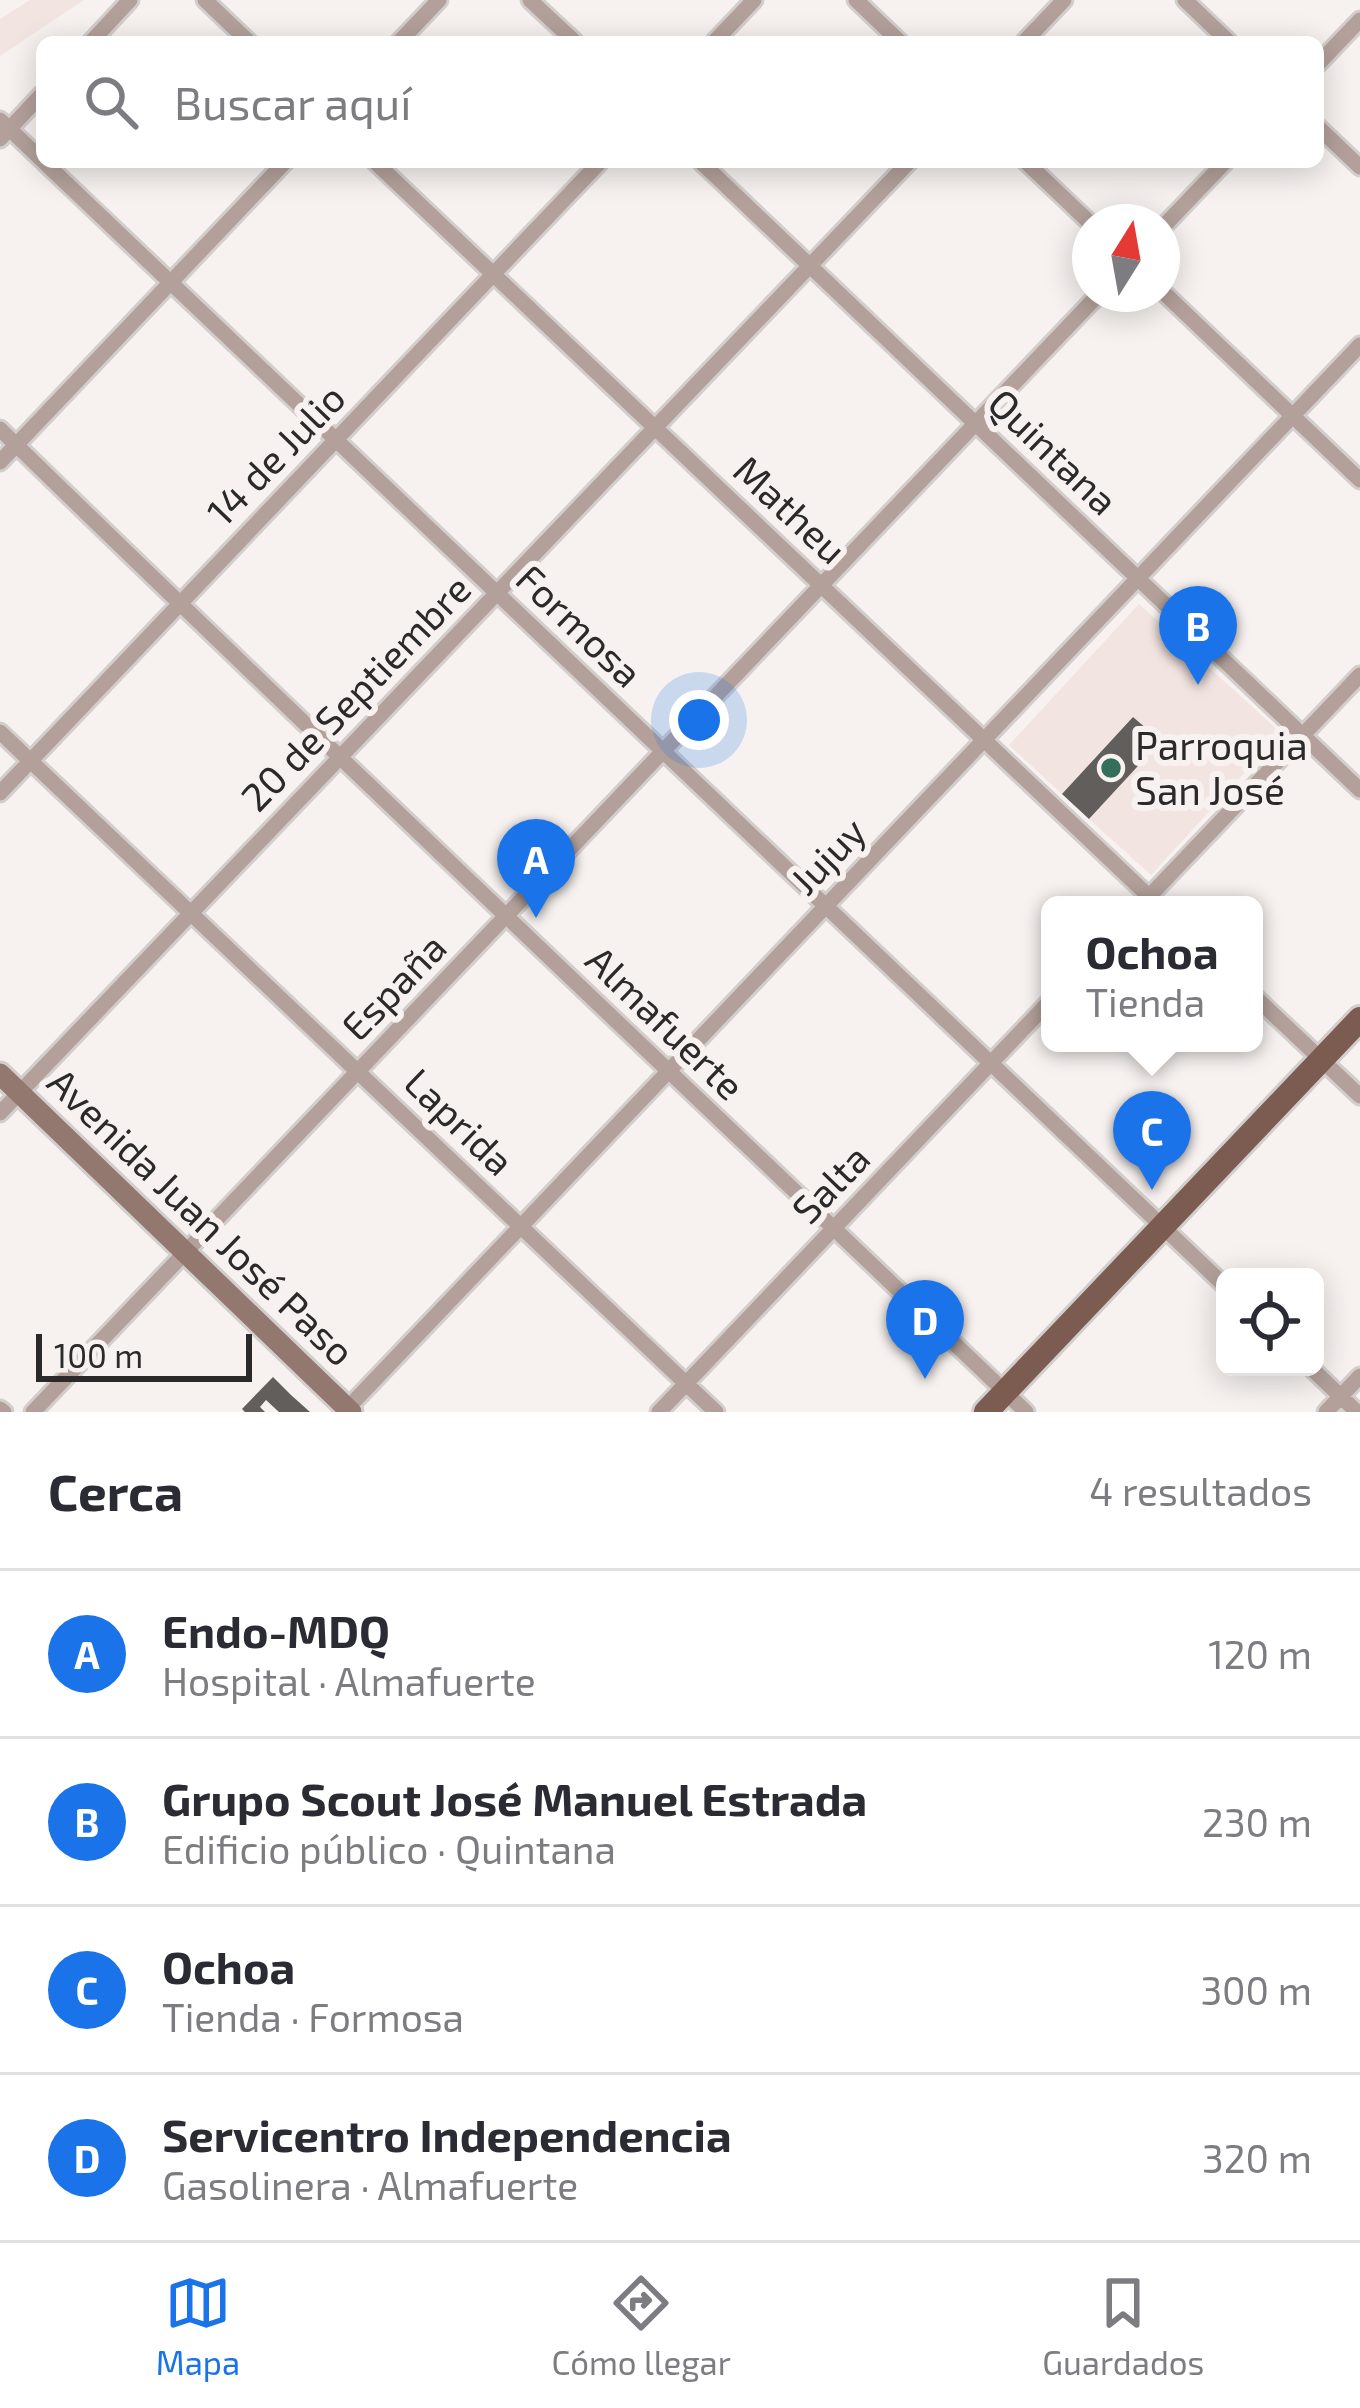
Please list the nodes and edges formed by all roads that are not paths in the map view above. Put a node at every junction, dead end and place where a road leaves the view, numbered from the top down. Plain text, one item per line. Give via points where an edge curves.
1 (130, 0) edge
2 (205, 0) edge
3 (439, 0) edge
4 (530, 0) edge
5 (754, 0) edge
6 (856, 0) edge
7 (1064, 0) edge
8 (1184, 0) edge
9 (1360, 20) edge
10 (97, 36) edge
11 (243, 36) edge
12 (405, 36) edge
13 (568, 36) edge
14 (720, 36) edge
15 (894, 36) edge
16 (1030, 36) edge
17 (1223, 36) edge
18 (1324, 58) edge
19 (36, 99) edge
20 (3, 129) edge
21 (1324, 133) edge
22 (36, 155) edge
23 (1360, 167) edge
24 (50, 168) edge
25 (279, 168) edge
26 (382, 168) edge
27 (594, 168) edge
28 (707, 168) edge
29 (903, 168) edge
30 (1032, 168) edge
31 (1219, 168) edge
32 (1072, 206) edge
33 (1180, 209) edge
34 (810, 266) junction
35 (494, 274) junction
36 (170, 282) junction
37 (1180, 308) edge
38 (1082, 312) edge
39 (1360, 345) edge
40 (1293, 416) junction
41 (975, 424) junction
42 (655, 428) junction
43 (0, 429) edge
44 (336, 440) junction
45 (16, 445) junction
46 (0, 462) edge
47 (1360, 480) edge
48 (1138, 579) junction
49 (821, 585) junction
50 (497, 593) junction
51 (182, 602) junction
52 (1360, 675) edge
53 (0, 732) edge
54 (1302, 736) junction
55 (984, 740) junction
56 (663, 751) junction
57 (342, 755) junction
58 (30, 761) junction
59 (1360, 790) edge
60 (0, 793) edge
61 (1144, 896) edge
62 (1155, 896) edge
63 (826, 906) junction
64 (191, 914) junction
65 (508, 915) junction
66 (1263, 1004) edge
67 (1041, 1010) edge
68 (1360, 1019) edge
69 (1322, 1060) junction
70 (991, 1063) junction
71 (358, 1072) junction
72 (667, 1073) junction
73 (0, 1074) edge
74 (20, 1093) junction
75 (1360, 1096) edge
76 (0, 1113) edge
77 (520, 1227) junction
78 (1163, 1227) junction
79 (832, 1230) junction
80 (186, 1252) junction
81 (1216, 1277) edge
82 (1320, 1376) edge
83 (1360, 1376) edge
84 (686, 1384) junction
85 (1005, 1392) junction
86 (1341, 1396) junction
87 (348, 1411) edge
88 (33, 1412) edge
89 (659, 1412) edge
90 (716, 1412) edge
91 (986, 1412) edge
92 (1026, 1412) edge
93 (1326, 1412) edge
94 (1357, 1412) edge

1 - 10 street
2 - 11 street
3 - 12 street
4 - 13 street
5 - 14 street
6 - 15 street
7 - 16 street
8 - 17 street
9 - 18 street
19 - 20 street
20 - 22 street, Formosa
21 - 23 street
24 - 36 street, Formosa
25 - 36 street
26 - 35 street, Matheu
27 - 35 street, 14 de Julio
28 - 34 street, Quintana
29 - 34 street, 20 de Septiembre
30 - 32 street
31 - 33 street
34 - 41 street, Quintana
34 - 42 street, 20 de Septiembre
35 - 42 street, Matheu
35 - 44 street, 14 de Julio
36 - 44 street, Formosa
36 - 45 street
37 - 40 street
38 - 41 street, España
39 - 40 street, Jujuy
40 - 47 street
40 - 48 street, Jujuy
41 - 48 street, Quintana
41 - 49 street, España
42 - 49 street, Matheu
42 - 50 street, 20 de Septiembre
43 - 45 street, Almafuerte
44 - 50 street, Formosa
44 - 51 street, 14 de Julio
45 - 46 street
45 - 51 street, Almafuerte
48 - 54 street, Quintana
48 - 55 street, Jujuy
49 - 55 street, Matheu
49 - 56 street, España
50 - 56 street, Formosa
50 - 57 street, 20 de Septiembre
51 - 57 street, Almafuerte
51 - 58 street, 14 de Julio
52 - 54 street
53 - 58 street, Laprida
54 - 59 street, Quintana
54 - 62 street
55 - 61 street, Matheu
55 - 63 street, Jujuy
56 - 63 street, Formosa
56 - 65 street, España
57 - 64 street, 20 de Septiembre
57 - 65 street, Almafuerte
58 - 60 street, 14 de Julio
58 - 64 street, Laprida
63 - 70 street, Formosa
63 - 72 street, Jujuy
64 - 71 street, Laprida
64 - 74 street, 20 de Septiembre
65 - 71 street, España
65 - 72 street, Almafuerte
66 - 69 street
67 - 70 street, Salta
68 - 69 main road
69 - 75 street
69 - 78 main road
70 - 78 street, Formosa
70 - 79 street, Salta
71 - 77 street, Laprida
71 - 80 street, España
72 - 77 street, Jujuy
72 - 79 street, Almafuerte
73 - 74 main road, Avenida Juan José Paso
74 - 76 street, 20 de Septiembre
74 - 80 main road, Avenida Juan José Paso
77 - 84 street, Laprida
77 - 87 street, Jujuy
78 - 81 street, Formosa
78 - 85 main road
79 - 84 street, Salta
79 - 85 street, Almafuerte
80 - 87 main road, Avenida Juan José Paso
80 - 88 street, España
82 - 86 street
83 - 86 street
84 - 89 street, Salta
84 - 90 street, Laprida
85 - 91 main road
85 - 92 street, Almafuerte
86 - 93 street
86 - 94 street

